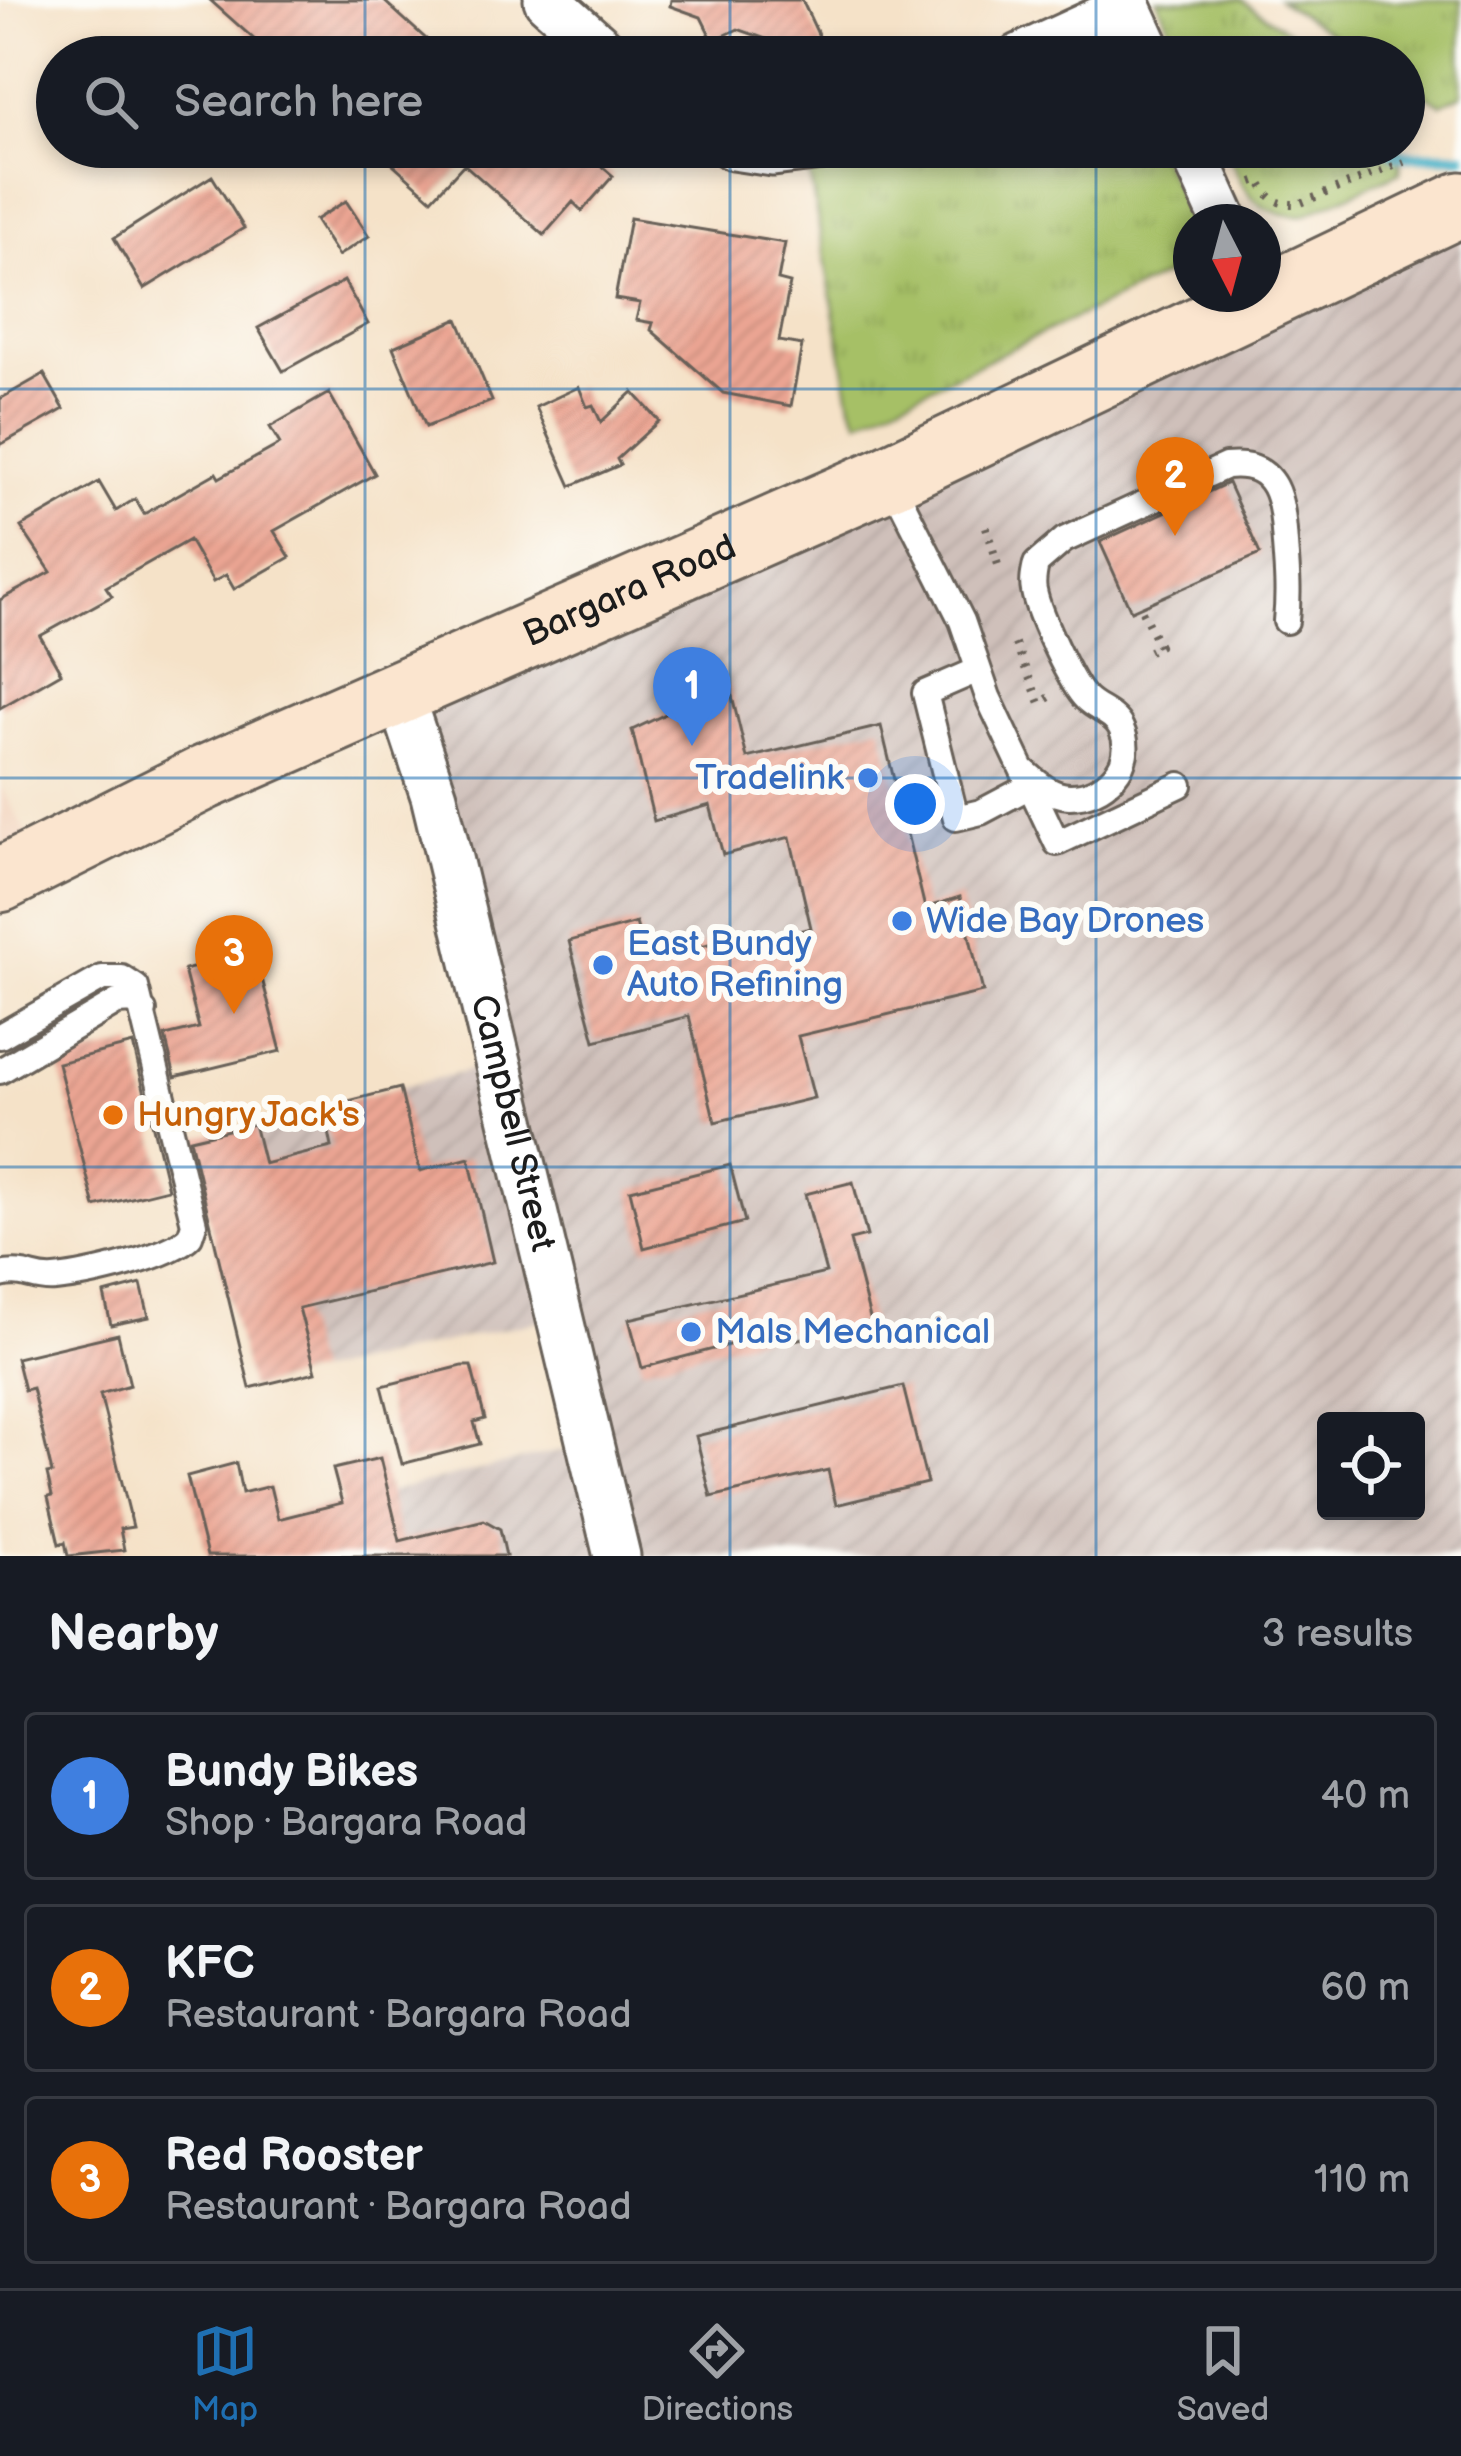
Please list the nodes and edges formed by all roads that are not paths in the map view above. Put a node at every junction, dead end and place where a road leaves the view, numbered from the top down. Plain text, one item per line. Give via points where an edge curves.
1 (547, 0) edge
2 (1127, 3) edge
3 (587, 36) edge
4 (1062, 36) edge
5 (1142, 36) edge
6 (1201, 168) edge
7 (1217, 204) edge
8 (1461, 204) edge
9 (1281, 286) edge
10 (1225, 312) edge
11 (889, 477) junction
12 (1286, 620) dead end
13 (978, 670) junction
14 (399, 691) junction
15 (1026, 778) junction
16 (1180, 785) dead end
17 (0, 880) edge
18 (144, 1011) junction
19 (0, 1036) edge
20 (0, 1071) edge
21 (10, 1273) edge
22 (617, 1556) edge

1 - 3 street
2 - 4 street
2 - 5 street
6 - 7 street
8 - 9 main road, Bargara Road
10 - 11 main road, Bargara Road
11 - 13 lane
11 - 14 main road, Bargara Road
12 - 15 lane via 1282,502 1254,468 1226,466 1064,540 1036,564 1033,589 1077,690 1113,717 1125,752 1115,776 1089,794 1058,794
13 - 15 lane
13 - 15 lane via 925,693 956,818 981,812
14 - 17 main road, Bargara Road
14 - 22 street, Campbell Street via 434,796
15 - 16 lane via 1057,843
18 - 19 lane via 136,987 102,978
18 - 20 lane via 134,1001 117,1002
18 - 21 lane via 193,1213 190,1236 168,1251 61,1278

